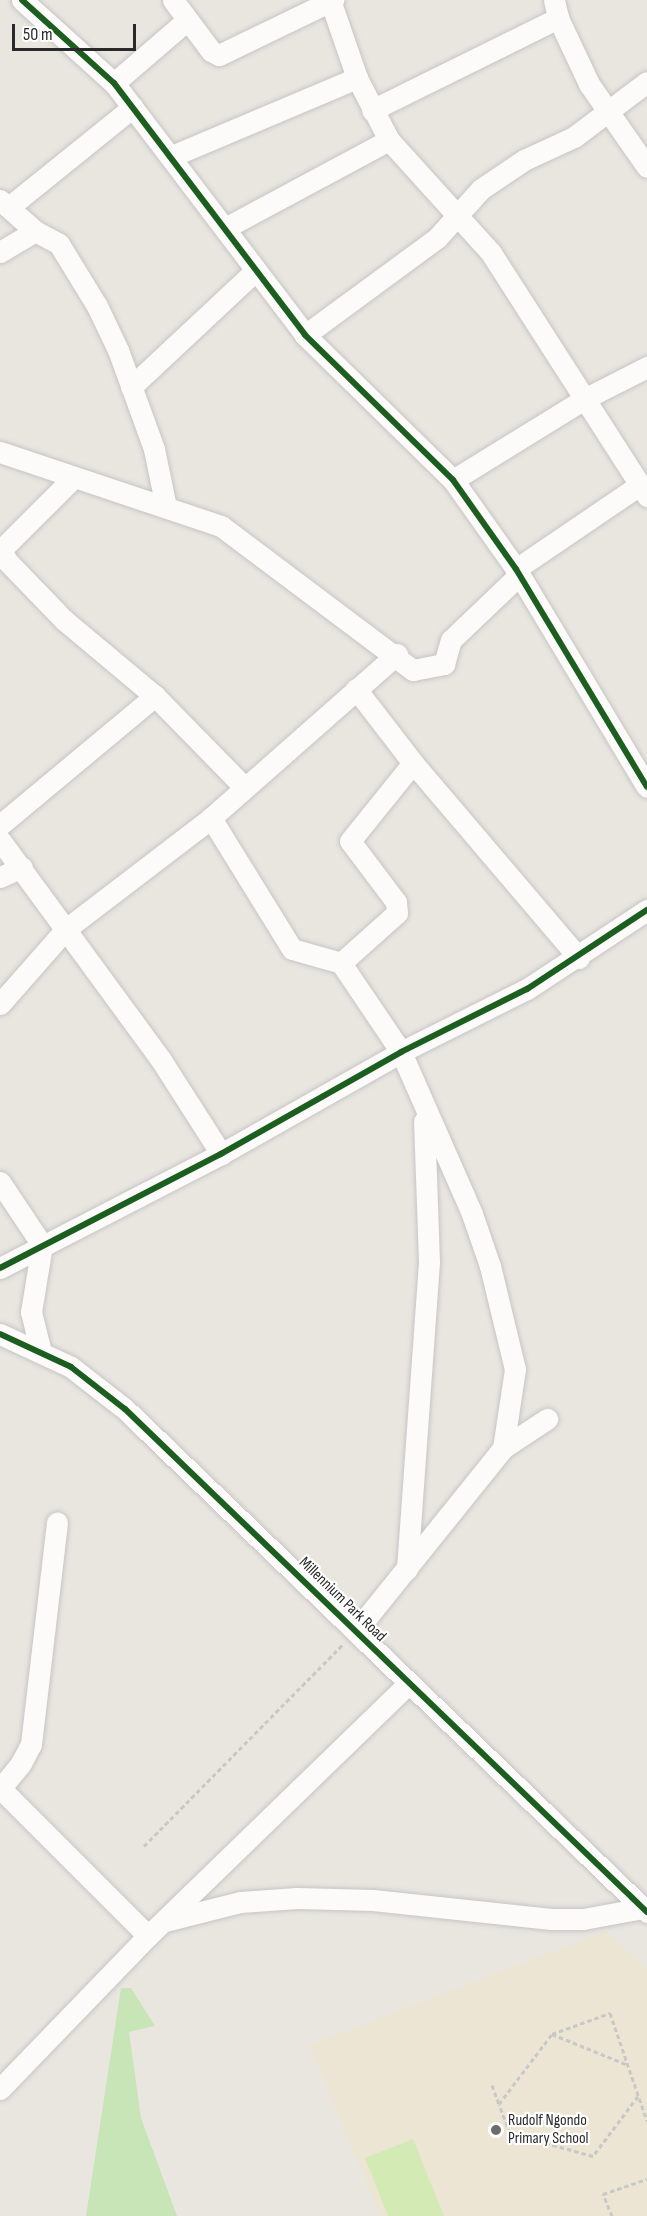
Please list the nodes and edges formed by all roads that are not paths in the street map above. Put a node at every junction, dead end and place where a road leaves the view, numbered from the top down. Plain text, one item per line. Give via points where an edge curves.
1 (22, 0) edge
2 (173, 0) edge
3 (331, 0) edge
4 (556, 9) edge
5 (186, 21) junction
6 (357, 78) junction
7 (647, 82) edge
8 (114, 83) junction
9 (133, 107) junction
10 (372, 110) junction
11 (608, 110) junction
12 (389, 140) junction
13 (172, 156) junction
14 (647, 167) edge
15 (5, 204) edge
16 (459, 217) junction
17 (225, 228) junction
18 (35, 231) junction
19 (0, 252) edge
20 (255, 271) junction
21 (304, 335) junction
22 (647, 367) edge
23 (131, 387) junction
24 (584, 399) junction
25 (0, 452) edge
26 (72, 478) junction
27 (453, 480) junction
28 (643, 491) edge
29 (166, 507) junction
30 (518, 572) junction
31 (397, 654) junction
32 (356, 689) junction
33 (155, 696) junction
34 (413, 763) junction
35 (244, 787) junction
36 (647, 787) edge
37 (211, 818) junction
38 (0, 825) edge
39 (0, 840) edge
40 (22, 867) junction
41 (0, 878) edge
42 (647, 910) edge
43 (66, 929) junction
44 (579, 958) junction
45 (341, 963) junction
46 (0, 1004) edge
47 (401, 1052) junction
48 (221, 1154) junction
49 (0, 1182) edge
50 (42, 1245) junction
51 (0, 1268) edge
52 (0, 1334) edge
53 (41, 1352) junction
54 (547, 1419) dead end
55 (503, 1448) junction
56 (57, 1523) dead end
57 (406, 1569) junction
58 (356, 1631) junction
59 (410, 1683) junction
60 (0, 1788) edge
61 (645, 1910) edge
62 (164, 1921) junction
63 (148, 1936) junction
64 (3, 2081) edge

1 - 8 street
2 - 5 street
3 - 5 street via 219,55
3 - 6 street
4 - 10 street
4 - 11 street via 589,84
5 - 8 street
6 - 10 street
6 - 13 street
7 - 11 street
8 - 9 street
9 - 13 street
9 - 15 street
10 - 12 street
11 - 14 street
11 - 16 street via 574,137 524,160 481,189
12 - 16 street
12 - 17 street
13 - 17 street
15 - 18 street
16 - 21 street via 403,266
16 - 24 street via 491,253
17 - 20 street
18 - 19 street
18 - 23 street via 53,239 64,250 97,306
20 - 21 street
20 - 23 street
21 - 27 street
22 - 24 street
23 - 29 street via 160,469
24 - 27 street
24 - 28 street
25 - 26 street
26 - 29 street
26 - 33 street via 2,552 64,620
27 - 30 street
28 - 30 street
29 - 31 street via 237,535
30 - 31 street via 451,640 444,664 413,670
30 - 36 street
31 - 32 street
32 - 34 street
32 - 35 street
33 - 35 street
33 - 38 street
34 - 44 street
34 - 45 street via 350,841 396,902 397,913
35 - 37 street
37 - 43 street
37 - 45 street via 292,949
39 - 40 street
40 - 41 street
40 - 43 street
42 - 44 street
43 - 46 street
43 - 48 street via 161,1060
44 - 47 street via 527,989
45 - 47 street
47 - 48 street
47 - 55 street via 472,1214 490,1266 515,1369
47 - 57 street via 426,1129 429,1262
48 - 50 street
49 - 50 street
50 - 51 street
50 - 53 street via 32,1311
52 - 53 street, Millennium Park Road
53 - 58 street, Millennium Park Road via 71,1367 114,1399
54 - 55 street
55 - 57 street
56 - 60 street via 31,1744
57 - 58 street
58 - 59 street, Millennium Park Road
59 - 61 street, Millennium Park Road
59 - 62 street
60 - 63 street
61 - 62 street via 584,1919 551,1919 373,1900 297,1898 240,1902
62 - 63 street
63 - 64 street

